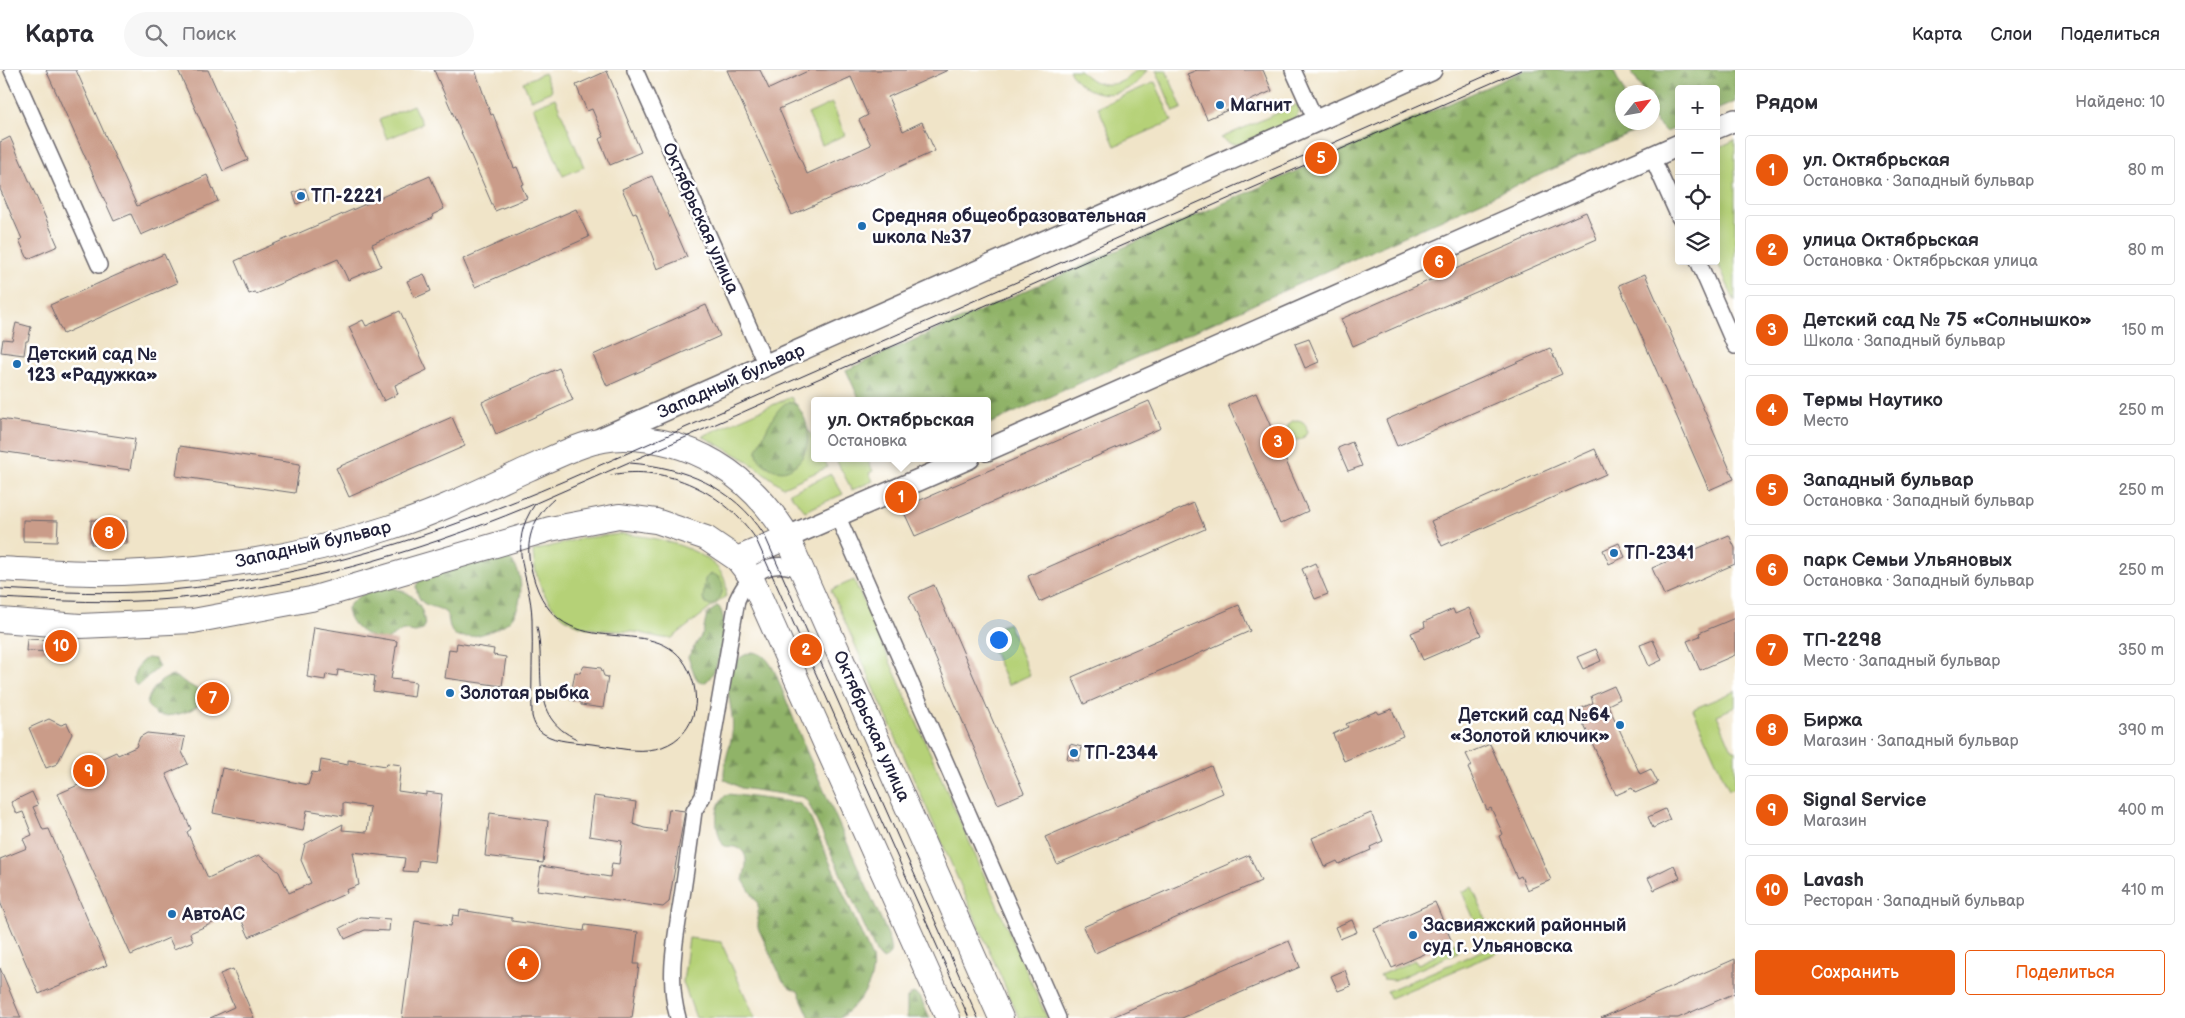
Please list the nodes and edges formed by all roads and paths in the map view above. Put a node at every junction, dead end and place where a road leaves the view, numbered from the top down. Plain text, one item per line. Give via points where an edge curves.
1 (12, 70) edge
2 (635, 70) edge
3 (1294, 70) edge
4 (1431, 70) edge
5 (1735, 120) edge
6 (1316, 121) junction
7 (1720, 126) edge
8 (1675, 147) edge
9 (1652, 157) junction
10 (1675, 208) edge
11 (99, 265) dead end
12 (1700, 265) edge
13 (1735, 346) edge
14 (766, 365) junction
15 (592, 442) junction
16 (991, 448) edge
17 (960, 462) edge
18 (838, 516) junction
19 (788, 537) junction
20 (748, 562) junction
21 (0, 569) edge
22 (803, 571) junction
23 (0, 620) edge
24 (678, 1018) edge
25 (948, 1018) edge
26 (1001, 1018) edge
27 (1058, 1018) edge

1 - 11 street
2 - 14 street, Октябрьская улица
3 - 6 street
4 - 6 street, Западный бульвар
5 - 7 street
6 - 14 street, Западный бульвар
8 - 9 street
9 - 10 street
9 - 16 street
12 - 13 street
14 - 15 street, Западный бульвар
15 - 19 main road, Октябрьская улица via 623,438 647,440 690,450 710,459 758,495
15 - 21 main road, Западный бульвар via 396,526 280,555 159,572
17 - 18 street
18 - 19 street
18 - 27 street
19 - 20 main road
19 - 22 main road, Октябрьская улица
20 - 22 street via 792,566
20 - 23 main road via 706,538 656,522 619,516 550,529 311,599 193,621 80,626
20 - 24 street via 737,600 703,796 694,810 672,974
20 - 25 main road
22 - 26 main road, Октябрьская улица

